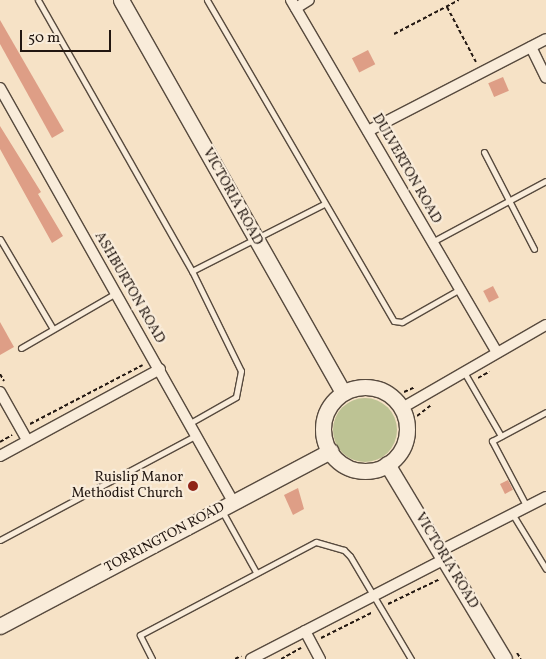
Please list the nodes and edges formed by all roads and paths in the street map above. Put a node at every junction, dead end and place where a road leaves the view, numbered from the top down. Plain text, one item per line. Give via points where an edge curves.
1 (38, 0) edge
2 (121, 0) edge
3 (207, 0) edge
4 (309, 0) edge
5 (459, 0) edge
6 (294, 4) edge
7 (446, 6) junction
8 (394, 34) dead end
9 (546, 39) edge
10 (531, 47) junction
11 (476, 62) dead end
12 (546, 78) edge
13 (0, 88) edge
14 (368, 131) junction
15 (484, 152) dead end
16 (546, 181) edge
17 (508, 200) junction
18 (324, 204) junction
19 (254, 238) junction
20 (0, 239) edge
21 (432, 242) junction
22 (534, 249) dead end
23 (192, 271) junction
24 (460, 289) junction
25 (116, 293) junction
26 (546, 325) edge
27 (52, 329) junction
28 (21, 348) dead end
29 (497, 352) junction
30 (145, 363) dead end
31 (160, 369) junction
32 (464, 372) junction
33 (0, 374) edge
34 (2, 388) edge
35 (343, 393) junction
36 (402, 408) junction
37 (546, 412) edge
38 (190, 423) junction
39 (28, 425) dead end
40 (8, 428) dead end
41 (197, 435) junction
42 (501, 436) junction
43 (27, 440) junction
44 (0, 442) edge
45 (330, 451) junction
46 (0, 456) edge
47 (387, 464) junction
48 (546, 497) edge
49 (227, 505) junction
50 (527, 507) junction
51 (513, 515) junction
52 (0, 540) edge
53 (442, 555) junction
54 (546, 569) edge
55 (256, 572) junction
56 (442, 578) dead end
57 (372, 597) junction
58 (380, 608) junction
59 (0, 626) edge
60 (305, 631) junction
61 (311, 643) junction
62 (152, 659) edge
63 (251, 659) edge
64 (281, 659) edge
65 (320, 659) edge
66 (411, 659) edge
67 (504, 659) edge

1 - 23 lane
2 - 19 street, VICTORIA ROAD
3 - 18 lane
4 - 6 street
5 - 7 path
6 - 14 street, DULVERTON ROAD
7 - 8 path
7 - 11 path
9 - 10 street
10 - 12 street
10 - 14 street
13 - 25 street, ASHBURTON ROAD
14 - 21 street, DULVERTON ROAD
15 - 17 lane
16 - 17 lane
17 - 21 lane
17 - 22 lane
18 - 19 lane
18 - 24 lane via 394,321 402,322
19 - 23 lane
19 - 35 street, VICTORIA ROAD
20 - 27 lane
21 - 24 street, DULVERTON ROAD
23 - 38 lane via 241,371 236,397
24 - 29 street, DULVERTON ROAD
25 - 27 lane
25 - 31 street, ASHBURTON ROAD
26 - 29 street
27 - 28 lane
29 - 32 street
30 - 39 path
31 - 38 street, ASHBURTON ROAD
31 - 43 street
32 - 36 street
32 - 42 lane
33 - 34 path
34 - 43 street
35 - 36 street via 356,388 382,390
35 - 45 street via 326,414 323,428
36 - 47 street via 407,433 397,456
37 - 42 lane
38 - 41 street, ASHBURTON ROAD
40 - 44 path via 12,435
41 - 49 street, ASHBURTON ROAD
41 - 52 lane
42 - 50 lane via 492,441
43 - 46 street
45 - 47 street via 352,468 364,470
45 - 49 street, TORRINGTON ROAD
47 - 53 street, VICTORIA ROAD
48 - 50 street
49 - 55 lane
49 - 59 street, TORRINGTON ROAD
50 - 51 street
51 - 53 street
51 - 54 lane
53 - 57 street
53 - 67 street, VICTORIA ROAD
55 - 57 lane via 316,542 344,550
55 - 62 lane via 140,635
56 - 58 path
57 - 58 lane
57 - 60 street
58 - 61 path
58 - 66 lane
60 - 61 street
60 - 63 street
61 - 64 path
61 - 65 street

